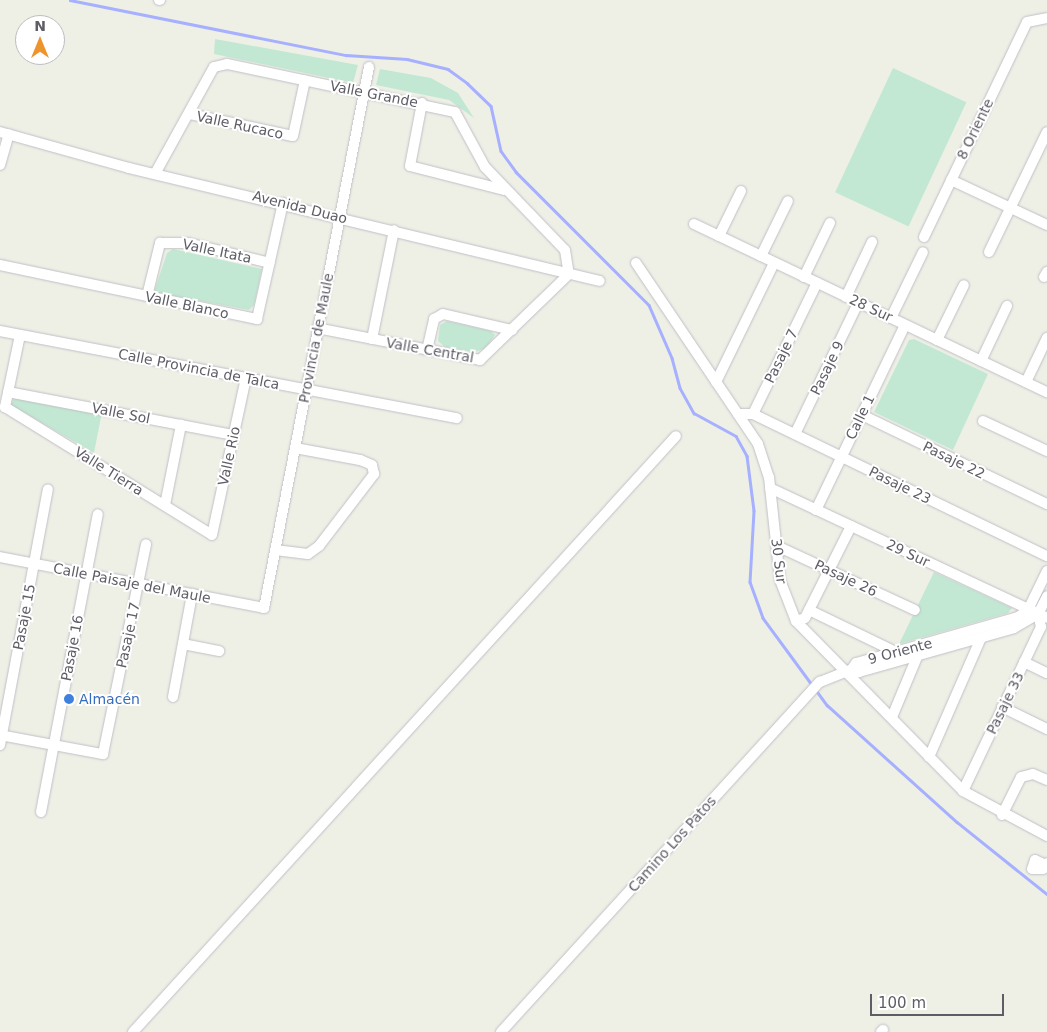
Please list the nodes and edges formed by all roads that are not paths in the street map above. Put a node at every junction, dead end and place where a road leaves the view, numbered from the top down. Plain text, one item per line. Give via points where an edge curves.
1 (1047, 18) edge
2 (369, 67) dead end
3 (305, 80) junction
4 (363, 92) junction
5 (422, 103) junction
6 (190, 114) junction
7 (1047, 132) edge
8 (4, 133) edge
9 (0, 165) edge
10 (156, 172) junction
11 (951, 180) junction
12 (504, 190) junction
13 (741, 191) dead end
14 (788, 201) dead end
15 (283, 203) junction
16 (1011, 208) junction
17 (338, 217) junction
18 (830, 223) dead end
19 (694, 224) dead end
20 (1047, 225) edge
21 (394, 230) junction
22 (719, 236) junction
23 (924, 237) dead end
24 (872, 242) dead end
25 (922, 252) dead end
26 (989, 252) dead end
27 (761, 256) junction
28 (270, 262) junction
29 (774, 262) junction
30 (636, 263) dead end
31 (0, 265) edge
32 (569, 274) junction
33 (804, 277) junction
34 (600, 281) dead end
35 (817, 283) junction
36 (964, 285) dead end
37 (147, 296) junction
38 (846, 297) junction
39 (858, 302) junction
40 (1007, 306) dead end
41 (891, 318) junction
42 (905, 325) junction
43 (317, 328) junction
44 (512, 330) junction
45 (0, 331) edge
46 (20, 335) junction
47 (1047, 338) edge
48 (372, 339) junction
49 (937, 340) junction
50 (427, 350) junction
51 (981, 361) junction
52 (246, 378) junction
53 (716, 382) junction
54 (1026, 382) junction
55 (306, 389) junction
56 (8, 392) junction
57 (1047, 392) edge
58 (738, 414) junction
59 (753, 414) junction
60 (862, 415) junction
61 (457, 418) dead end
62 (982, 421) dead end
63 (180, 425) junction
64 (234, 434) junction
65 (795, 434) junction
66 (676, 436) dead end
67 (295, 448) junction
68 (1047, 451) edge
69 (842, 457) junction
70 (770, 488) junction
71 (48, 489) dead end
72 (1047, 504) edge
73 (165, 505) junction
74 (816, 510) junction
75 (98, 514) dead end
76 (851, 526) junction
77 (212, 535) joint
78 (146, 544) dead end
79 (777, 546) junction
80 (275, 550) junction
81 (1047, 556) edge
82 (0, 557) edge
83 (34, 564) junction
84 (829, 570) junction
85 (1047, 571) edge
86 (87, 574) junction
87 (139, 584) junction
88 (192, 594) junction
89 (1047, 596) edge
90 (264, 608) joint
91 (809, 610) junction
92 (915, 610) dead end
93 (1038, 614) edge
94 (796, 621) junction
95 (980, 640) junction
96 (183, 644) junction
97 (220, 651) dead end
98 (896, 652) junction
99 (917, 657) junction
100 (1024, 662) junction
101 (848, 670) junction
102 (1047, 673) edge
103 (173, 697) dead end
104 (1002, 707) junction
105 (892, 717) junction
106 (1047, 729) edge
107 (1, 738) edge
108 (54, 745) junction
109 (930, 757) junction
110 (1047, 780) edge
111 (963, 791) junction
112 (41, 812) dead end
113 (1002, 815) junction
114 (1047, 836) edge
115 (133, 1032) edge
116 (501, 1032) edge

1 - 11 street, 8 Oriente via 1027,22
2 - 4 street, Provincia de Maule
3 - 4 street, Valle Grande
3 - 6 street, Valle Grande via 227,64 214,67
3 - 6 street, Valle Rucaco via 292,136
4 - 5 street, Valle Grande
4 - 17 street, Provincia de Maule
5 - 12 street, Valle Grande via 455,112 485,167
5 - 12 street via 410,166
6 - 10 street, Valle Grande
7 - 16 street
8 - 9 street
8 - 10 street, Avenida Duao
10 - 15 street, Avenida Duao
11 - 16 street
11 - 23 street, 8 Oriente
12 - 32 street, Valle Grande via 565,250
13 - 22 street
14 - 27 street
15 - 17 street, Avenida Duao
15 - 28 street, Valle Blanco
16 - 20 street
16 - 26 street
17 - 21 street, Avenida Duao
17 - 43 street, Provincia de Maule
18 - 33 street
19 - 22 street, 28 Sur
21 - 32 street, Avenida Duao
21 - 48 street
22 - 27 street, 28 Sur
24 - 38 street
25 - 41 street
27 - 29 street, 28 Sur
28 - 37 street, Valle Itata via 188,243 160,243
28 - 37 street, Valle Blanco via 257,319
29 - 33 street, 28 Sur
29 - 53 street
30 - 53 street, 30 Sur
31 - 37 street, Valle Blanco
32 - 34 street, Avenida Duao
32 - 44 street, Valle Central
33 - 35 street, 28 Sur
35 - 38 street, 28 Sur
35 - 59 street, Pasaje 7
36 - 49 street
38 - 39 street, 28 Sur
39 - 41 street, 28 Sur
39 - 65 street, Pasaje 9
40 - 51 street
41 - 42 street, 28 Sur
42 - 49 street, 28 Sur
42 - 60 street, Calle 1
43 - 48 street, Valle Central
43 - 55 street, Provincia de Maule
44 - 50 street, Valle Central via 480,360
44 - 50 street via 443,314 434,319
45 - 46 street, Calle Provincia de Talca
46 - 52 street, Calle Provincia de Talca
46 - 56 street
47 - 54 street
48 - 50 street, Valle Central
49 - 51 street, 28 Sur
51 - 54 street, 28 Sur
52 - 55 street, Calle Provincia de Talca
52 - 64 street, Valle Rio
53 - 58 street, 30 Sur
54 - 57 street, 28 Sur
55 - 61 street, Calle Provincia de Talca
55 - 67 street, Provincia de Maule
56 - 63 street, Valle Sol
56 - 73 street, Valle Tierra via 5,407
58 - 59 street
58 - 70 street, 30 Sur via 763,454
59 - 65 street, Pasaje 23
60 - 69 street, Calle 1
60 - 72 street, Pasaje 22
62 - 68 street
63 - 64 street, Valle Sol
63 - 73 street
64 - 77 street, Valle Rio
65 - 69 street, Pasaje 23
66 - 115 street
67 - 80 street, Provincia de Maule
67 - 80 street via 360,460 372,465 374,474 319,546 308,554
69 - 74 street, Calle 1
69 - 81 street, Pasaje 23
70 - 74 street, 29 Sur
70 - 79 street, 30 Sur
71 - 83 street, Pasaje 15
73 - 77 street, Valle Tierra
74 - 76 street, 29 Sur
75 - 86 street, Pasaje 16
76 - 84 street
76 - 93 street, 29 Sur
78 - 87 street, Pasaje 17
79 - 84 street, Pasaje 26
79 - 94 street, 30 Sur via 783,591
80 - 90 street, Provincia de Maule
82 - 83 street, Calle Paisaje del Maule
83 - 86 street, Calle Paisaje del Maule
83 - 107 street, Pasaje 15
84 - 91 street
84 - 92 street, Pasaje 26
85 - 93 street
86 - 87 street, Calle Paisaje del Maule
86 - 108 street, Pasaje 16
87 - 88 street, Calle Paisaje del Maule
87 - 108 street, Pasaje 17 via 103,754
88 - 90 street, Calle Paisaje del Maule
88 - 96 street
89 - 93 street
91 - 94 street via 805,618
91 - 98 street
93 - 95 street, 9 Oriente via 1014,628
93 - 98 street, 9 Oriente
93 - 100 street, Pasaje 33 via 1041,627
94 - 101 street, 30 Sur
95 - 99 street, 9 Oriente
95 - 109 street
96 - 97 street
96 - 103 street
98 - 101 street, 9 Oriente via 856,663
99 - 101 street, 9 Oriente via 859,672
99 - 105 street
100 - 102 street
100 - 104 street, Pasaje 33
101 - 105 street, 30 Sur
101 - 116 street, Camino Los Patos via 817,685
104 - 106 street
104 - 111 street, Pasaje 33
105 - 109 street, 30 Sur
107 - 108 street
108 - 112 street, Pasaje 16
109 - 111 street, 30 Sur
110 - 113 street via 1033,774 1021,777
111 - 113 street, 30 Sur
113 - 114 street, 30 Sur

